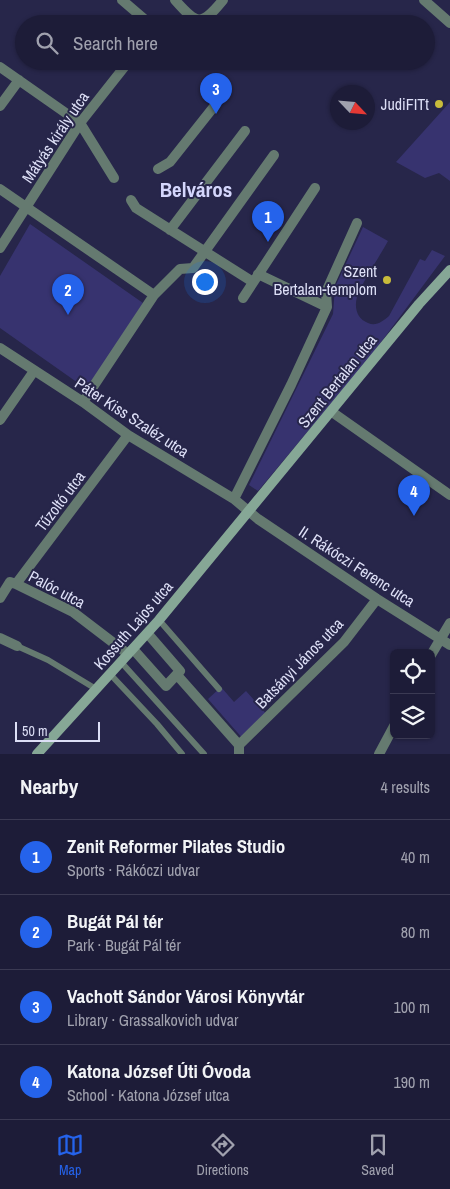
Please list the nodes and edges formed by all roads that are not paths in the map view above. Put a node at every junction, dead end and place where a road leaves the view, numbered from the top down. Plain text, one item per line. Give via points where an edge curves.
1 (122, 0) edge
2 (175, 0) edge
3 (223, 0) edge
4 (424, 0) edge
5 (140, 15) edge
6 (188, 15) edge
7 (211, 15) edge
8 (450, 23) edge
9 (0, 67) edge
10 (122, 70) edge
11 (19, 80) junction
12 (216, 104) dead end
13 (0, 106) edge
14 (80, 123) junction
15 (245, 131) dead end
16 (274, 155) dead end
17 (158, 169) dead end
18 (114, 178) dead end
19 (314, 188) dead end
20 (0, 189) edge
21 (131, 200) dead end
22 (26, 207) junction
23 (357, 223) dead end
24 (170, 230) junction
25 (0, 248) edge
26 (205, 253) junction
27 (450, 270) edge
28 (255, 278) junction
29 (154, 295) junction
30 (243, 298) dead end
31 (327, 307) junction
32 (0, 348) edge
33 (34, 371) junction
34 (82, 402) junction
35 (332, 412) junction
36 (0, 420) edge
37 (128, 435) junction
38 (450, 495) edge
39 (234, 499) junction
40 (248, 512) junction
41 (16, 584) junction
42 (0, 598) edge
43 (377, 599) junction
44 (159, 620) junction
45 (450, 624) edge
46 (148, 634) junction
47 (0, 638) edge
48 (440, 638) junction
49 (450, 645) edge
50 (16, 646) joint
51 (434, 649) edge
52 (131, 652) junction
53 (121, 662) junction
54 (110, 674) junction
55 (177, 675) junction
56 (96, 689) junction
57 (219, 689) dead end
58 (390, 733) edge
59 (239, 750) edge
60 (37, 754) edge
61 (182, 754) edge
62 (204, 754) edge
63 (379, 754) edge

1 - 5 street
2 - 6 street
3 - 7 street
4 - 8 street
9 - 11 street
10 - 14 street, Mátyás király utca
11 - 13 street
11 - 14 street
12 - 17 street via 170,162
14 - 18 street
14 - 22 street, Mátyás király utca
15 - 24 street
16 - 26 street
19 - 28 street
20 - 22 street
21 - 24 street via 136,208
22 - 25 street, Mátyás király utca
22 - 29 street
23 - 31 street, Szent Bertalan utca via 326,292
24 - 26 street
26 - 28 street
26 - 29 street via 193,268 180,268
27 - 35 main road, Szent Bertalan utca
28 - 30 street
28 - 31 street
29 - 34 street
31 - 39 street, Szent Bertalan utca
32 - 33 street, Páter Kiss Szaléz utca
33 - 34 street, Páter Kiss Szaléz utca
33 - 36 street
34 - 37 street, Páter Kiss Szaléz utca
35 - 38 street
35 - 40 main road, Szent Bertalan utca
37 - 39 street, Páter Kiss Szaléz utca
37 - 41 street, Tűzoltó utca
39 - 40 street, Páter Kiss Szaléz utca
40 - 43 street, II. Rákóczi Ferenc utca
40 - 44 main road, Kossuth Lajos utca
41 - 42 street, Palóc utca via 10,582
41 - 52 street, Palóc utca via 72,612
43 - 48 street, II. Rákóczi Ferenc utca
43 - 59 street, Batsányi János utca via 344,642
44 - 46 main road, Kossuth Lajos utca
44 - 57 lane
45 - 48 street
46 - 52 main road, Kossuth Lajos utca
46 - 55 street via 180,671
47 - 50 street
48 - 49 street, II. Rákóczi Ferenc utca
48 - 51 street
50 - 56 lane via 48,660
52 - 53 main road, Kossuth Lajos utca
52 - 55 street, Palóc utca via 166,686
53 - 54 main road, Kossuth Lajos utca
53 - 62 lane
54 - 56 main road, Kossuth Lajos utca
54 - 61 lane
55 - 59 street
56 - 60 main road, Kossuth Lajos utca
58 - 63 street

